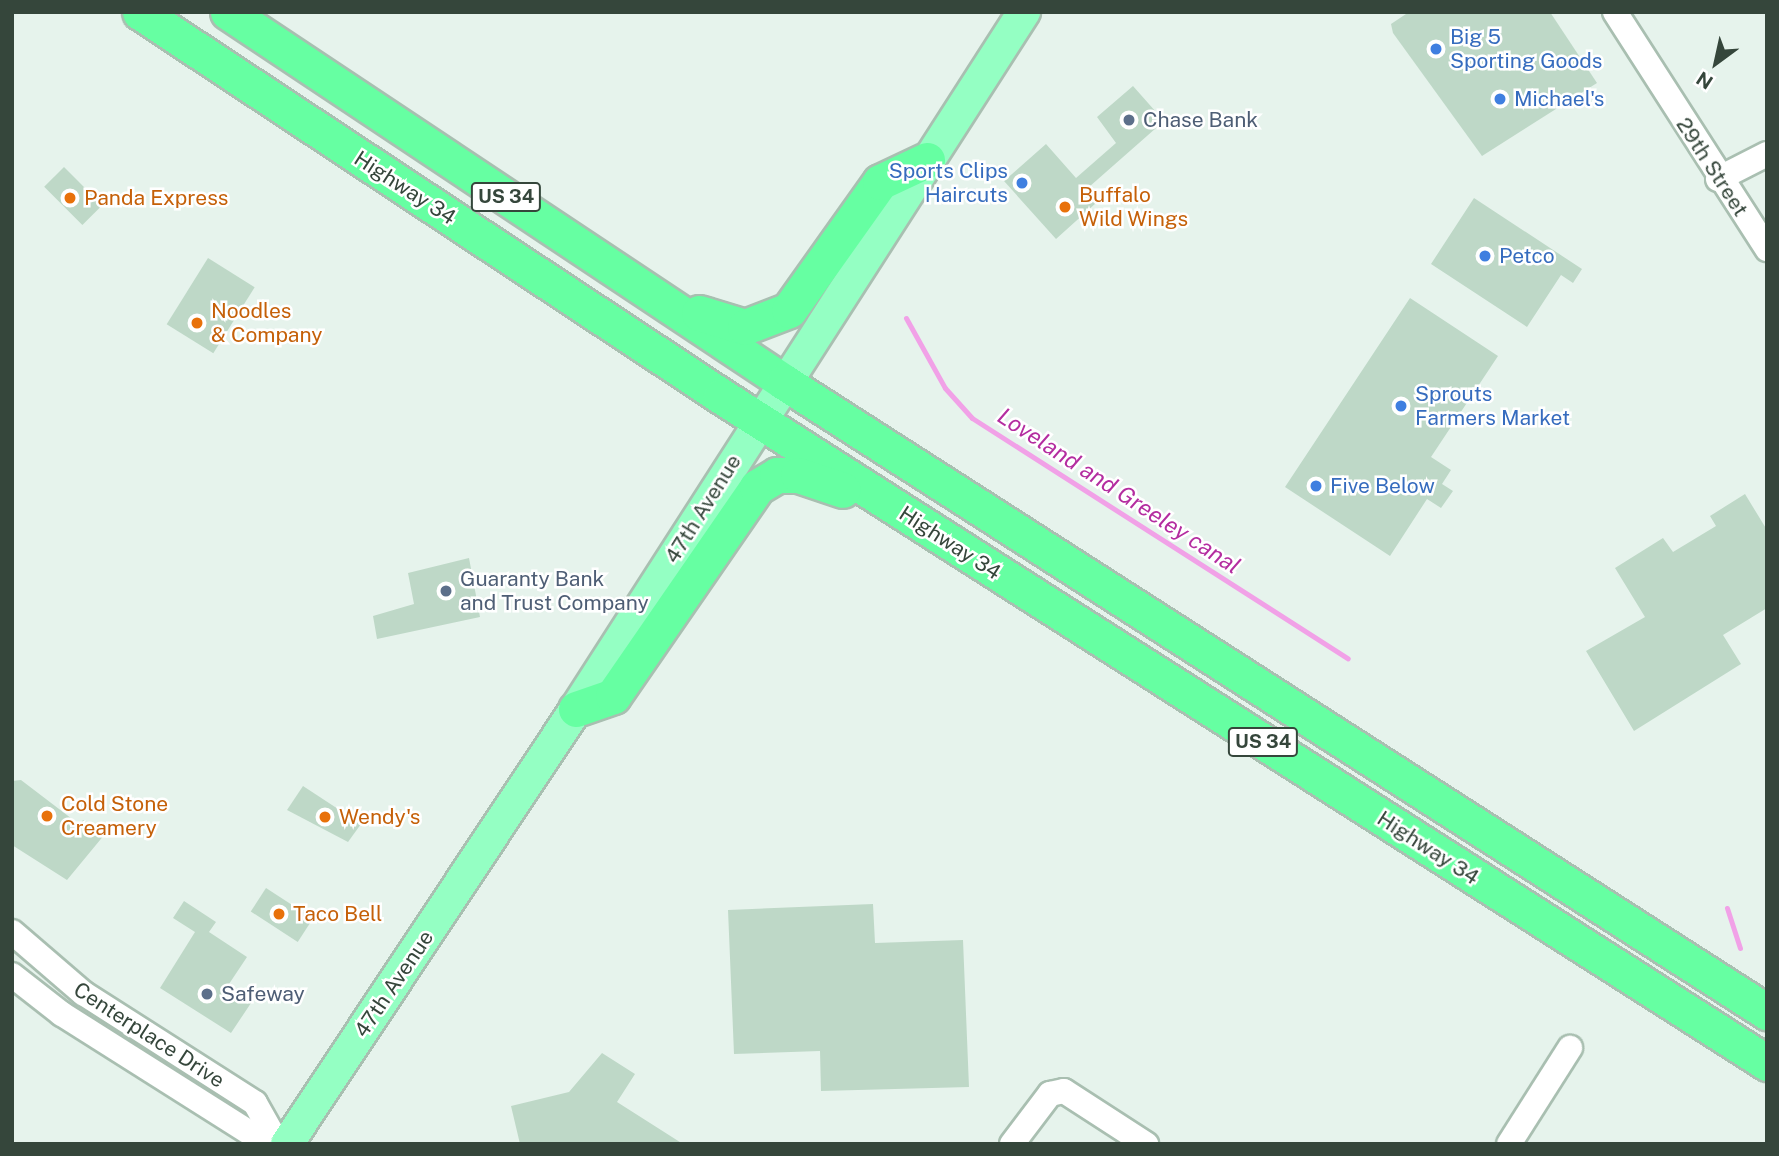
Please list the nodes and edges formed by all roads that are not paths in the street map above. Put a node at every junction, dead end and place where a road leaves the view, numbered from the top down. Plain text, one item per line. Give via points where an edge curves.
1 (140, 12) edge
2 (228, 12) edge
3 (1024, 12) edge
4 (1615, 12) edge
5 (1767, 154) edge
6 (927, 160) junction
7 (1718, 179) junction
8 (568, 239) junction
9 (1767, 249) edge
10 (784, 382) junction
11 (759, 420) junction
12 (1048, 606) junction
13 (576, 709) junction
14 (12, 932) edge
15 (12, 975) edge
16 (1767, 1012) edge
17 (1570, 1048) dead end
18 (1767, 1063) edge
19 (268, 1144) edge
20 (278, 1144) edge
21 (287, 1144) edge
22 (1012, 1144) edge
23 (1146, 1144) edge
24 (1510, 1144) edge

1 - 11 highway, Highway 34 / US 34
2 - 8 highway, US 34
3 - 6 main road, 47th Avenue
4 - 7 street, 29th Street
5 - 7 street
6 - 8 highway via 880,182 789,310 745,327 702,314
6 - 10 main road, 47th Avenue
7 - 9 street, 29th Street
8 - 10 highway, US 34
10 - 11 main road, 47th Avenue
10 - 16 highway, US 34
11 - 12 highway, Highway 34 / US 34
11 - 13 main road, 47th Avenue
12 - 13 highway via 840,488 809,477 777,475 746,497 613,696
12 - 18 highway, Highway 34 / US 34
13 - 21 main road, 47th Avenue
14 - 20 street, Centerplace Drive via 83,993 255,1103
15 - 19 street, Centerplace Drive via 62,1014
17 - 24 street
22 - 23 street via 1049,1094 1064,1091

